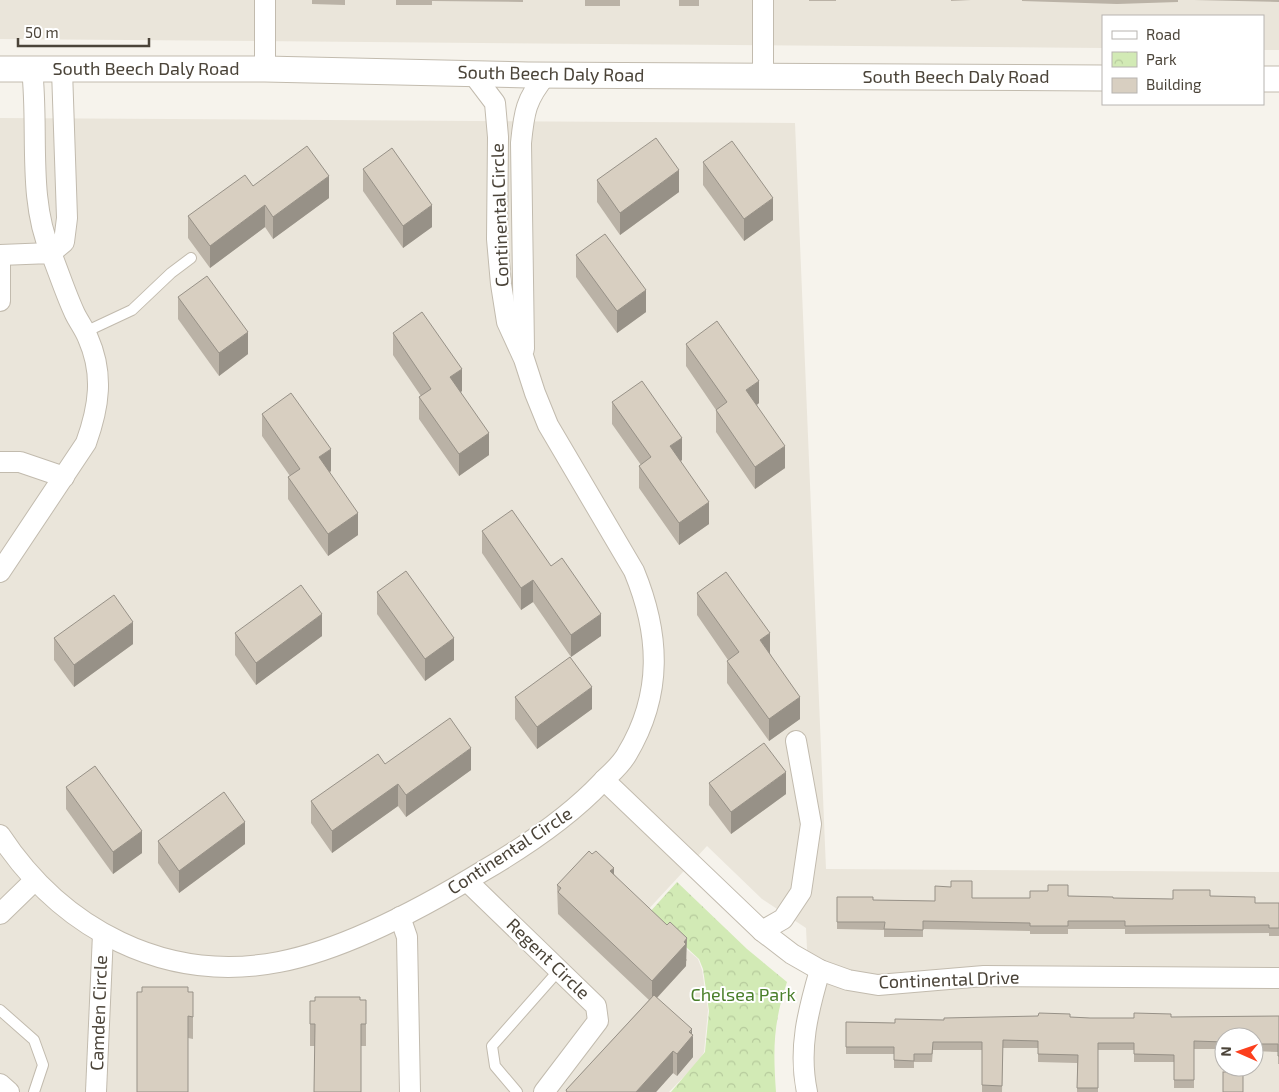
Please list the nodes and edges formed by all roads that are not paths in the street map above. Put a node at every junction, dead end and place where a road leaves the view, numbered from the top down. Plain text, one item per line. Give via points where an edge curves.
1 (265, 0) edge
2 (763, 0) edge
3 (0, 69) edge
4 (265, 69) junction
5 (32, 70) junction
6 (62, 70) junction
7 (473, 74) junction
8 (546, 75) junction
9 (763, 75) junction
10 (1102, 78) edge
11 (1264, 79) edge
12 (1279, 80) edge
13 (51, 253) junction
14 (0, 255) edge
15 (191, 258) dead end
16 (0, 301) edge
17 (85, 332) junction
18 (524, 359) junction
19 (0, 462) edge
20 (64, 477) junction
21 (0, 572) edge
22 (796, 741) dead end
23 (604, 780) junction
24 (0, 835) edge
25 (34, 881) junction
26 (467, 881) junction
27 (0, 914) edge
28 (400, 917) junction
29 (762, 931) junction
30 (103, 934) junction
31 (560, 969) junction
32 (820, 970) junction
33 (1279, 978) edge
34 (0, 1010) edge
35 (0, 1084) edge
36 (9, 1092) edge
37 (34, 1092) edge
38 (96, 1092) edge
39 (410, 1092) edge
40 (516, 1092) edge
41 (544, 1092) edge
42 (807, 1092) edge

1 - 4 street
2 - 9 street
3 - 5 street, South Beech Daly Road
4 - 6 street, South Beech Daly Road
4 - 7 street, South Beech Daly Road
5 - 6 street, South Beech Daly Road
5 - 13 street via 38,212 42,233
6 - 13 street via 67,218 64,242
7 - 8 street, South Beech Daly Road
7 - 18 street, Continental Circle via 495,103 497,239 501,284 507,322
8 - 9 street, South Beech Daly Road
8 - 18 street, Continental Circle via 532,92 525,109 521,143
9 - 10 street, South Beech Daly Road
11 - 12 street
13 - 14 street
13 - 17 street
14 - 16 street
15 - 17 lane via 132,310
17 - 20 street via 97,363 98,404 86,442
18 - 23 street, Continental Circle via 548,425 634,571 653,628 655,666 646,712 627,754
19 - 20 street via 20,462
20 - 21 street
22 - 29 street via 811,824 801,892 783,919
23 - 26 street, Continental Circle via 557,822
23 - 29 street, Continental Drive
24 - 25 street, Continental Circle
25 - 27 street
25 - 30 street, Continental Circle via 65,909
26 - 28 street, Continental Circle
26 - 31 street, Regent Circle
28 - 30 street, Continental Circle via 329,947 282,962 255,966 225,967 158,957
28 - 39 street via 407,937
29 - 32 street, Continental Drive
30 - 38 street, Camden Circle
31 - 40 lane via 492,1046 495,1066
31 - 41 street, Regent Circle via 596,1006 598,1021
32 - 33 street, Continental Drive via 848,980 878,985 984,976
32 - 42 street via 804,1032
34 - 37 lane via 34,1040 43,1064
35 - 36 street

